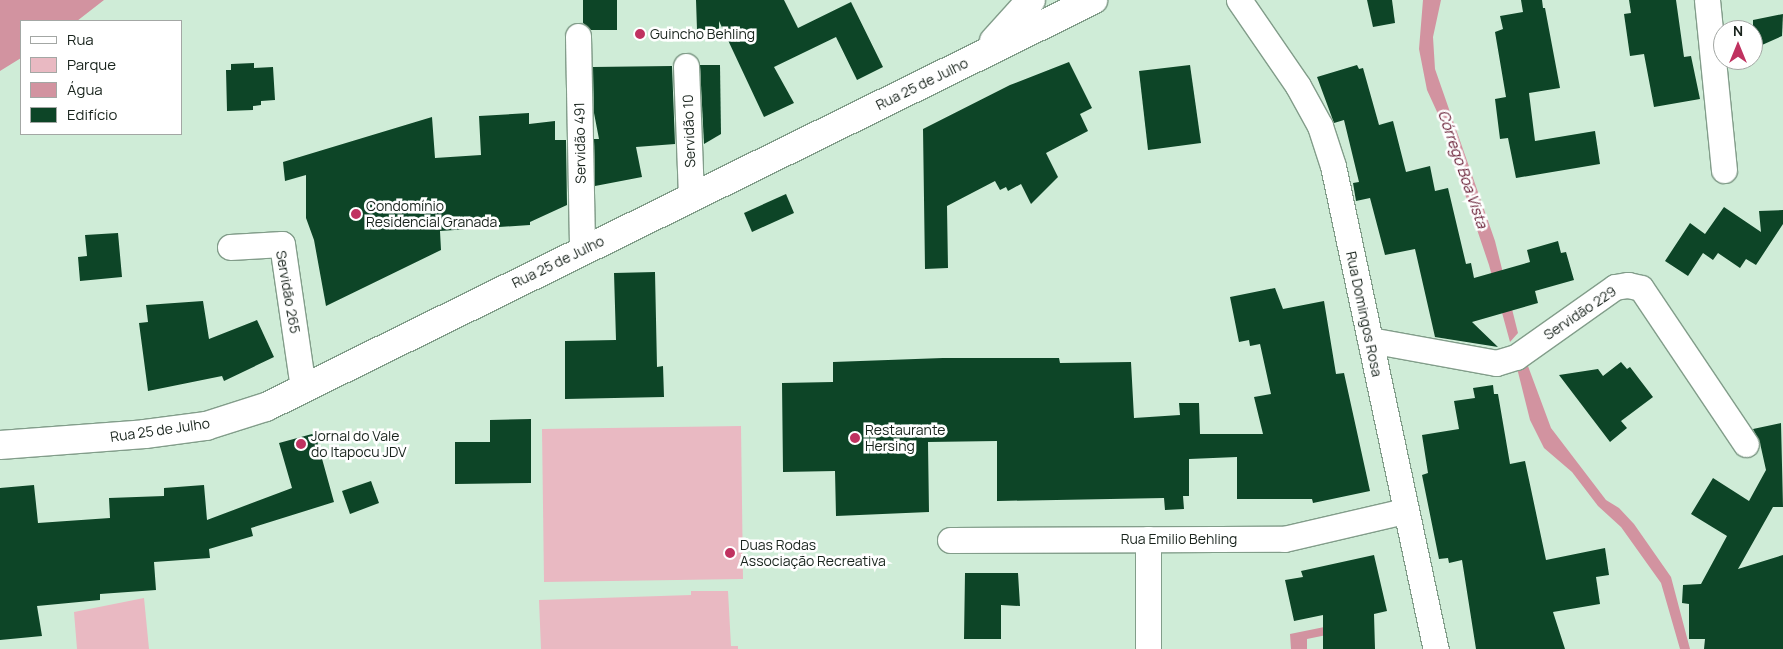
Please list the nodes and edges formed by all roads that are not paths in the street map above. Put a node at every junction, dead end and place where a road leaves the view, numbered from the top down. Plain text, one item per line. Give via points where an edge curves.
1 (1031, 0) edge
2 (1093, 0) edge
3 (1239, 0) edge
4 (1706, 0) edge
5 (578, 36) dead end
6 (981, 54) junction
7 (686, 66) dead end
8 (1724, 170) dead end
9 (691, 197) junction
10 (230, 247) dead end
11 (582, 250) junction
12 (1370, 340) junction
13 (303, 388) junction
14 (1746, 444) dead end
15 (0, 446) edge
16 (1404, 511) junction
17 (1148, 539) junction
18 (950, 540) dead end
19 (1148, 649) edge
20 (1436, 649) edge

1 - 6 main road
2 - 6 main road, Rua 25 de Julho
3 - 12 street, Rua Domingos Rosa via 1298,86 1320,126 1333,166
4 - 8 street
5 - 11 street, Servidão 491
6 - 9 main road, Rua 25 de Julho
7 - 9 street, Servidão 10
9 - 11 main road, Rua 25 de Julho
10 - 13 street, Servidão 265 via 282,244
11 - 13 main road, Rua 25 de Julho
12 - 14 street, Servidão 229 via 1496,363 1516,357 1616,287 1641,288
12 - 16 street, Rua Domingos Rosa
13 - 15 main road, Rua 25 de Julho via 266,406 206,426
16 - 17 street, Rua Emilio Behling via 1284,539
16 - 20 street, Rua Domingos Rosa
17 - 18 street, Rua Emilio Behling
17 - 19 street

